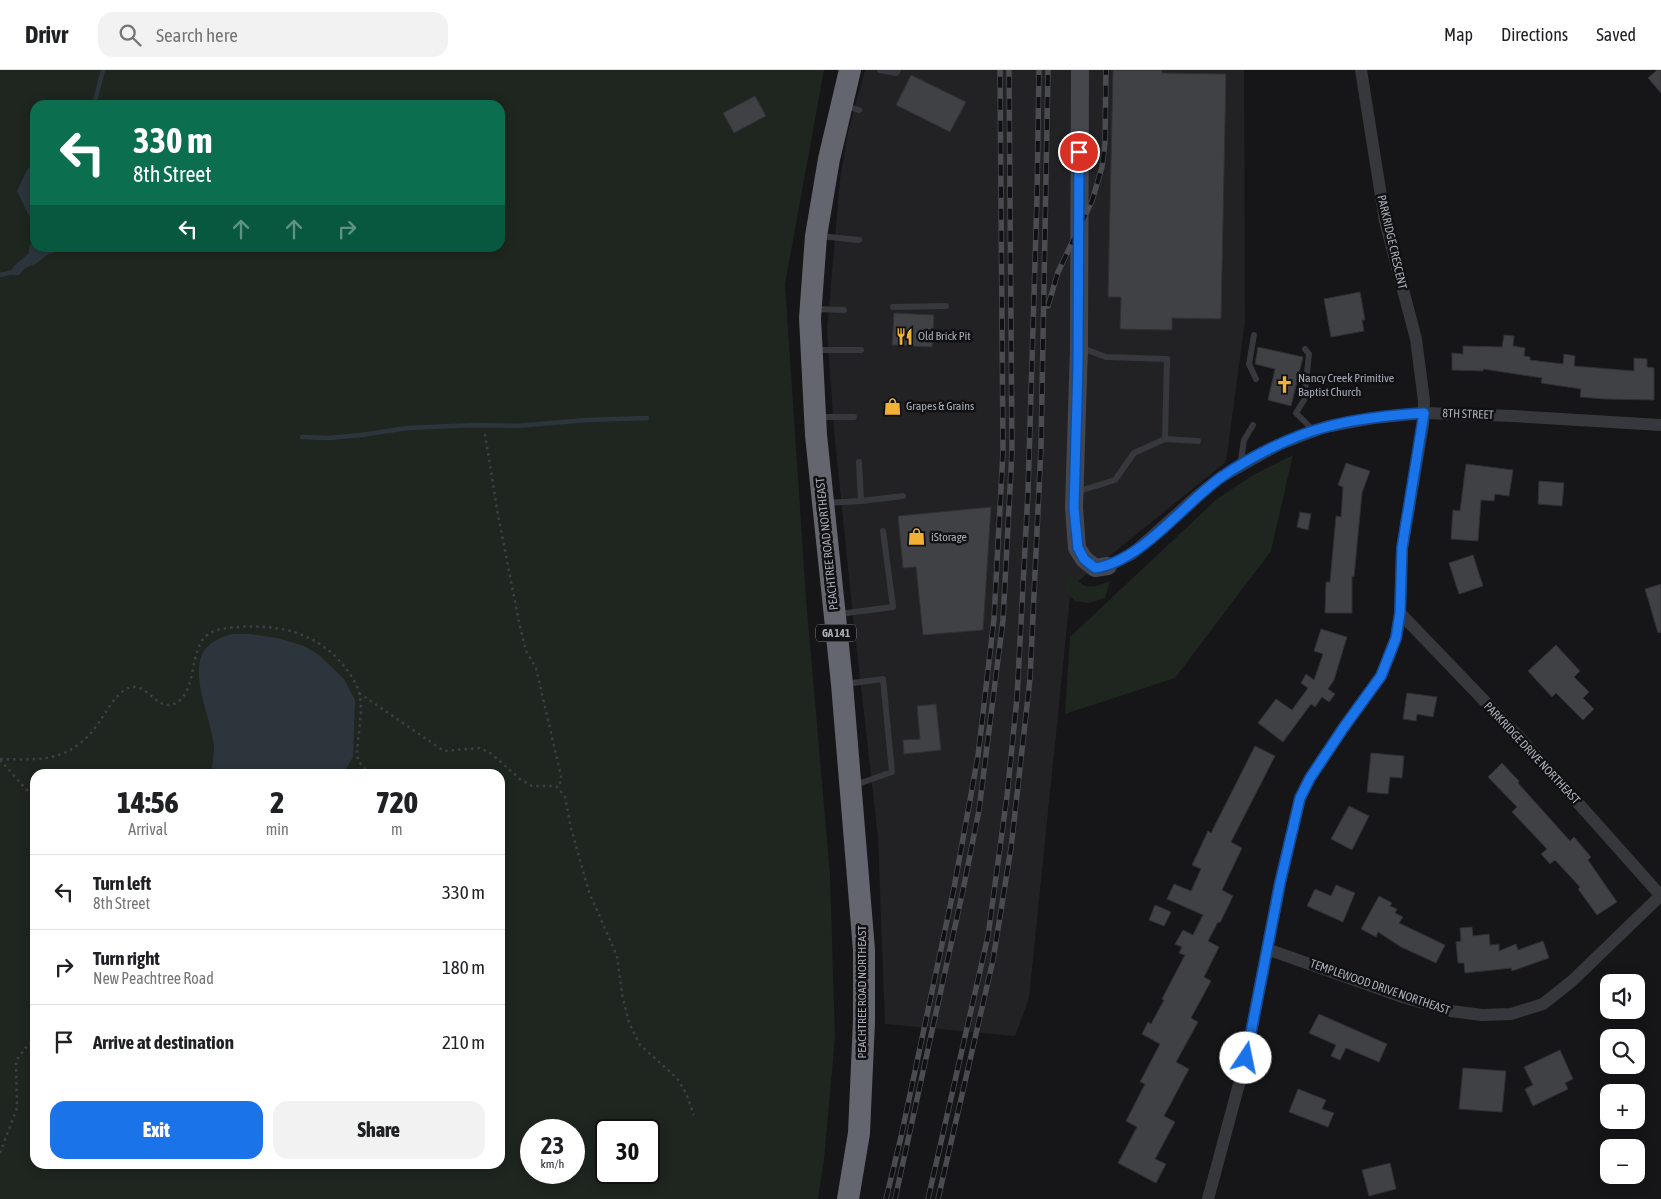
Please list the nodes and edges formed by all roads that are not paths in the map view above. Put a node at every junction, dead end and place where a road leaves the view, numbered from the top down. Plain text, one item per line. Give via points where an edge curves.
1 (850, 70) edge
2 (880, 70) edge
3 (898, 70) edge
4 (1080, 70) edge
5 (1361, 70) edge
6 (816, 236) junction
7 (859, 240) dead end
8 (946, 306) dead end
9 (893, 307) dead end
10 (810, 309) junction
11 (844, 310) dead end
12 (1254, 335) dead end
13 (1079, 347) junction
14 (1305, 349) dead end
15 (812, 350) junction
16 (861, 350) dead end
17 (1256, 379) dead end
18 (1424, 413) junction
19 (815, 417) junction
20 (854, 417) dead end
21 (1253, 425) dead end
22 (1661, 425) edge
23 (1314, 431) junction
24 (1165, 440) junction
25 (1198, 441) dead end
26 (859, 462) dead end
27 (1240, 466) junction
28 (1074, 492) junction
29 (903, 496) dead end
30 (861, 501) junction
31 (823, 503) junction
32 (883, 531) dead end
33 (1108, 566) joint
34 (1400, 613) junction
35 (834, 615) junction
36 (842, 684) junction
37 (850, 786) junction
38 (1661, 896) edge
39 (1267, 949) junction
40 (848, 1199) edge
41 (1208, 1199) edge

1 - 6 highway, PEACHTREE ROAD NORTHEAST / GA 141 via 851,107 829,159
2 - 3 lane via 896,73
4 - 13 street
5 - 18 street, PARKRIDGE CRESCENT via 1385,221 1416,339
6 - 7 lane
6 - 10 highway, PEACHTREE ROAD NORTHEAST / GA 141
8 - 9 lane
10 - 11 lane
10 - 15 highway, PEACHTREE ROAD NORTHEAST / GA 141
12 - 17 lane via 1250,364
13 - 24 lane via 1106,357 1167,359
13 - 28 street
14 - 23 lane via 1309,354 1304,400 1296,413
15 - 16 lane
15 - 19 highway, PEACHTREE ROAD NORTHEAST / GA 141
18 - 22 street, 8TH STREET
18 - 23 street, 8TH STREET via 1374,418
18 - 34 street, PARKRIDGE CRESCENT via 1402,548
19 - 20 lane
19 - 31 highway, PEACHTREE ROAD NORTHEAST / GA 141
21 - 27 lane via 1244,440
23 - 27 street, 8TH STREET via 1278,445
24 - 25 lane
24 - 28 lane via 1134,453 1115,480
26 - 30 lane
27 - 33 street, 8TH STREET via 1196,497 1132,554
28 - 33 street via 1078,548 1084,559 1095,568
29 - 30 lane
30 - 31 lane
31 - 35 highway, PEACHTREE ROAD NORTHEAST / GA 141
32 - 35 lane via 893,607
34 - 38 street, PARKRIDGE DRIVE NORTHEAST via 1521,739
34 - 39 street, PARKRIDGE CRESCENT via 1396,638 1381,676 1310,778 1300,798
35 - 36 highway, PEACHTREE ROAD NORTHEAST / GA 141
36 - 37 highway, PEACHTREE ROAD NORTHEAST / GA 141
36 - 37 lane via 883,680 892,772
37 - 40 highway, PEACHTREE ROAD NORTHEAST / GA 141 via 864,950 864,1021 859,1133
38 - 39 street, TEMPLEWOOD DRIVE NORTHEAST via 1572,982 1543,1004 1511,1014 1451,1012
39 - 41 street, PARKRIDGE CRESCENT via 1246,1058

